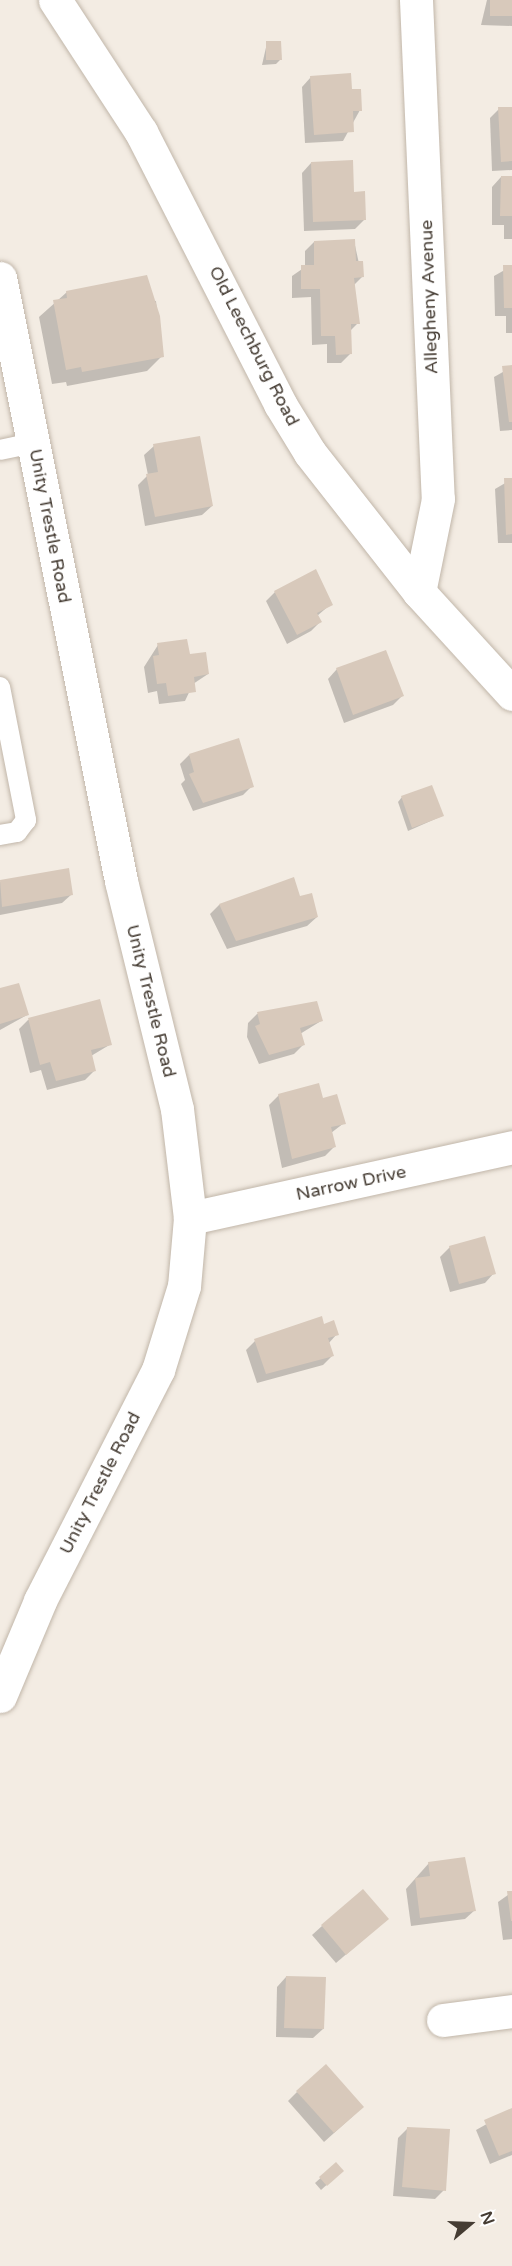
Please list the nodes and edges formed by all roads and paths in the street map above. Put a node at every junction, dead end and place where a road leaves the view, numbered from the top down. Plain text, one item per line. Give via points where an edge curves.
1 (55, 0) edge
2 (417, 0) edge
3 (0, 278) edge
4 (33, 443) junction
5 (0, 450) edge
6 (419, 592) junction
7 (0, 687) edge
8 (512, 694) edge
9 (0, 835) edge
10 (512, 1147) edge
11 (190, 1218) junction
12 (0, 1696) edge
13 (512, 2011) edge
14 (442, 2020) dead end

1 - 6 street, Old Leechburg Road via 141,132 280,404
2 - 6 street, Allegheny Avenue via 438,499
3 - 4 street, Unity Trestle Road
4 - 5 lane
4 - 11 street, Unity Trestle Road via 121,881 177,1109
6 - 8 street, Old Leechburg Road
7 - 9 lane via 26,820 17,831
10 - 11 street, Narrow Drive
11 - 12 street, Unity Trestle Road via 184,1286 158,1370 39,1601
13 - 14 street

